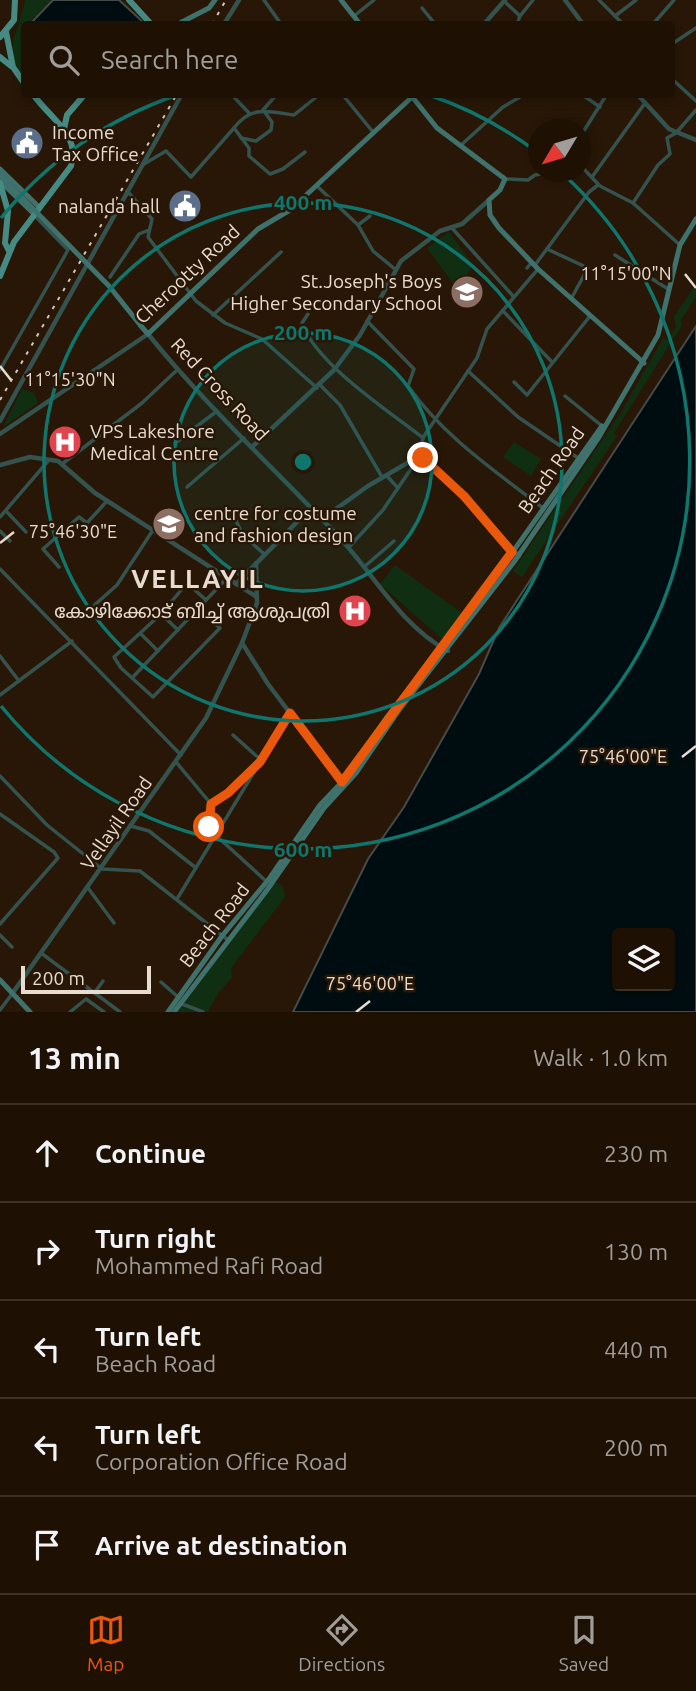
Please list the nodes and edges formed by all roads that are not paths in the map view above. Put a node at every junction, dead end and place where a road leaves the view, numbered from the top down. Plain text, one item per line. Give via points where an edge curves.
1 (15, 0) edge
2 (129, 0) edge
3 (215, 0) edge
4 (239, 0) edge
5 (264, 0) edge
6 (341, 0) edge
7 (374, 0) edge
8 (533, 0) edge
9 (565, 0) edge
10 (598, 0) edge
11 (636, 0) edge
12 (674, 0) edge
13 (505, 1) edge
14 (422, 8) dead end
15 (354, 16) junction
16 (520, 16) junction
17 (615, 16) junction
18 (148, 21) edge
19 (184, 21) edge
20 (226, 21) edge
21 (279, 21) edge
22 (358, 21) edge
23 (433, 21) edge
24 (487, 21) edge
25 (518, 21) edge
26 (581, 21) edge
27 (620, 21) edge
28 (656, 21) edge
29 (696, 29) edge
30 (3, 35) edge
31 (675, 42) edge
32 (0, 57) edge
33 (13, 67) junction
34 (21, 79) edge
35 (675, 83) edge
36 (36, 98) edge
37 (81, 98) edge
38 (180, 98) edge
39 (235, 98) edge
40 (273, 98) edge
41 (315, 98) edge
42 (345, 98) edge
43 (409, 98) edge
44 (414, 98) edge
45 (519, 98) edge
46 (587, 98) edge
47 (605, 98) edge
48 (641, 98) edge
49 (696, 102) edge
50 (645, 103) junction
51 (74, 106) junction
52 (600, 107) junction
53 (263, 110) junction
54 (696, 110) edge
55 (249, 113) junction
56 (48, 114) junction
57 (591, 120) edge
58 (234, 128) junction
59 (64, 129) junction
60 (676, 133) junction
61 (375, 134) junction
62 (241, 138) junction
63 (696, 140) edge
64 (460, 146) junction
65 (305, 152) dead end
66 (142, 166) junction
67 (0, 169) edge
68 (0, 176) edge
69 (592, 177) joint
70 (505, 179) junction
71 (528, 180) edge
72 (0, 182) edge
73 (598, 184) junction
74 (317, 186) junction
75 (127, 191) junction
76 (489, 200) junction
77 (633, 203) junction
78 (39, 206) junction
79 (34, 214) junction
80 (370, 216) dead end
81 (696, 219) edge
82 (358, 225) junction
83 (451, 227) junction
84 (3, 229) edge
85 (149, 230) junction
86 (680, 245) junction
87 (547, 249) junction
88 (9, 251) junction
89 (281, 253) dead end
90 (615, 255) dead end
91 (535, 266) junction
92 (527, 268) dead end
93 (396, 270) junction
94 (0, 276) edge
95 (110, 277) dead end
96 (668, 289) junction
97 (190, 295) junction
98 (514, 296) junction
99 (571, 299) junction
100 (503, 311) junction
101 (308, 314) dead end
102 (213, 315) junction
103 (590, 316) junction
104 (367, 321) junction
105 (148, 334) junction
106 (552, 362) junction
107 (644, 363) junction
108 (335, 368) junction
109 (0, 370) edge
110 (177, 370) junction
111 (468, 371) junction
112 (514, 382) dead end
113 (318, 387) junction
114 (565, 396) dead end
115 (217, 411) junction
116 (609, 418) junction
117 (0, 421) edge
118 (436, 422) junction
119 (602, 426) junction
120 (0, 434) edge
121 (423, 438) junction
122 (244, 439) junction
123 (175, 443) dead end
124 (252, 447) junction
125 (419, 451) joint
126 (578, 458) junction
127 (418, 459) junction
128 (49, 460) junction
129 (62, 464) junction
130 (0, 465) edge
131 (384, 476) junction
132 (187, 487) dead end
133 (398, 488) junction
134 (107, 501) junction
135 (306, 503) junction
136 (543, 508) junction
137 (6, 511) junction
138 (233, 515) dead end
139 (0, 517) edge
140 (318, 517) junction
141 (300, 519) junction
142 (0, 530) edge
143 (153, 530) junction
144 (26, 532) dead end
145 (10, 541) dead end
146 (394, 541) dead end
147 (349, 547) junction
148 (512, 552) junction
149 (264, 554) junction
150 (519, 556) junction
151 (256, 563) junction
152 (59, 567) dead end
153 (364, 567) junction
154 (0, 569) edge
155 (227, 578) junction
156 (236, 584) junction
157 (257, 597) junction
158 (206, 600) junction
159 (199, 608) junction
160 (89, 610) dead end
161 (161, 614) junction
162 (178, 630) junction
163 (141, 634) junction
164 (72, 641) junction
165 (242, 643) junction
166 (446, 649) junction
167 (158, 651) junction
168 (0, 656) edge
169 (132, 678) junction
170 (19, 681) junction
171 (0, 695) edge
172 (290, 713) junction
173 (233, 735) dead end
174 (181, 755) junction
175 (261, 761) junction
176 (176, 762) junction
177 (0, 776) edge
178 (342, 782) junction
179 (211, 804) junction
180 (0, 814) edge
181 (131, 826) junction
182 (217, 836) junction
183 (102, 869) junction
184 (196, 869) junction
185 (267, 882) junction
186 (88, 888) junction
187 (177, 899) junction
188 (114, 923) dead end
189 (0, 924) edge
190 (0, 935) edge
191 (225, 938) junction
192 (12, 947) dead end
193 (41, 953) junction
194 (0, 980) edge
195 (103, 981) dead end
196 (161, 982) dead end
197 (95, 992) junction
198 (12, 994) junction
199 (181, 1001) junction
200 (0, 1010) edge
201 (30, 1012) edge
202 (70, 1012) edge
203 (104, 1012) edge
204 (120, 1012) edge
205 (168, 1012) edge
206 (174, 1012) edge
207 (203, 1012) edge

1 - 30 main road via 14,20
2 - 18 main road
3 - 19 main road
4 - 20 street
5 - 21 street
6 - 15 main road
7 - 15 street
8 - 16 street
9 - 26 street
10 - 17 street
11 - 17 street
12 - 28 street
13 - 16 street
13 - 24 street
14 - 23 street
15 - 22 main road
16 - 25 street
17 - 27 street
29 - 31 street
30 - 33 main road
32 - 33 main road
33 - 34 main road
35 - 49 street
36 - 56 main road
37 - 51 main road
38 - 66 street
39 - 55 street
40 - 53 street
41 - 53 street via 292,116
42 - 61 street
43 - 61 main road, Cherootty Road
44 - 64 main road via 438,128
45 - 64 street
46 - 52 street
47 - 52 street
48 - 50 street
50 - 60 street
50 - 69 street
51 - 56 main road via 60,114
51 - 59 main road
52 - 57 street
53 - 55 street
53 - 62 street via 272,122 271,130 256,141
54 - 60 street
55 - 58 street
56 - 59 main road
58 - 62 street
58 - 66 street via 191,177 166,151
59 - 78 main road via 75,154 71,166
60 - 63 street
60 - 77 street via 667,138 670,154
61 - 74 main road, Cherootty Road
62 - 65 street via 249,156 270,174
64 - 70 main road
66 - 75 street
67 - 78 main road
68 - 105 main road, Red Cross Road, bridge via 109,286
69 - 73 street
70 - 71 street
70 - 76 main road
72 - 79 main road
72 - 84 main road via 8,211
73 - 77 street
73 - 87 street
74 - 82 street
74 - 97 main road, Cherootty Road via 258,229
75 - 85 street via 152,219
75 - 117 street
76 - 83 street via 462,224
76 - 91 main road via 490,215
77 - 86 street
78 - 79 main road
79 - 88 main road
79 - 109 street via 68,250
80 - 82 street
81 - 86 main road, Beach Road
82 - 93 street via 373,251
83 - 93 street via 401,261
83 - 98 street
84 - 88 main road
85 - 95 street via 139,234
85 - 97 street via 148,237
86 - 96 main road, Beach Road
87 - 91 street
87 - 99 street via 588,268
88 - 94 main road
89 - 102 street
90 - 96 street
91 - 92 street
91 - 98 street
91 - 99 main road
93 - 104 street
96 - 107 main road, Beach Road via 658,335
97 - 102 street
97 - 105 main road, Cherootty Road
98 - 100 street
99 - 103 main road
100 - 106 street
100 - 111 street via 487,329
101 - 108 street via 302,323 305,333
102 - 113 street via 262,339
103 - 106 street
103 - 107 main road
104 - 108 street
104 - 118 street via 414,369 408,386
105 - 110 street, Red Cross Road
105 - 120 street, Cherootty Road
106 - 112 street via 527,395
107 - 116 main road, Beach Road
108 - 113 street
108 - 121 street
110 - 115 street, Red Cross Road
110 - 129 street
111 - 118 street
111 - 126 street via 517,417
113 - 124 street
113 - 131 street via 340,405
114 - 119 street
115 - 122 street, Red Cross Road
115 - 123 street
116 - 119 main road, Beach Road
116 - 150 main road, Beach Road
118 - 121 street
118 - 136 street
119 - 126 main road, Beach Road
121 - 125 street
122 - 124 street, Red Cross Road
122 - 132 street
124 - 135 street, Red Cross Road
125 - 127 street
126 - 136 main road, Beach Road
127 - 131 street
127 - 133 street
127 - 148 street via 464,496
128 - 129 street
128 - 130 street via 30,457
128 - 137 street
129 - 134 street
131 - 133 street
131 - 140 street
133 - 147 street
134 - 143 street
134 - 152 street via 87,523 79,517 43,549
135 - 140 street, Red Cross Road
135 - 141 street
136 - 148 main road, Beach Road
137 - 139 street
137 - 144 street
138 - 149 street via 243,535
140 - 141 street
140 - 147 street, Red Cross Road
141 - 149 street
142 - 145 street
143 - 155 street
143 - 160 street via 117,584
146 - 153 street
147 - 153 street, Red Cross Road
148 - 150 street
148 - 166 main road, Beach Road
149 - 151 street
150 - 166 main road, Beach Road
151 - 156 street
151 - 157 street, Vellayil Road
153 - 166 street, Red Cross Road via 391,601
154 - 164 street
155 - 156 street
155 - 158 street
156 - 157 street
157 - 165 street, Vellayil Road
158 - 159 street
158 - 161 street via 187,583
159 - 162 street
159 - 169 street via 220,628 153,697
161 - 162 street
161 - 163 street
162 - 167 street
163 - 167 street
163 - 169 street via 114,657
164 - 170 street
164 - 174 street
165 - 172 street
165 - 174 street, Vellayil Road via 206,718
166 - 178 main road, Beach Road via 391,712
166 - 191 main road, Beach Road via 356,773
167 - 169 street
168 - 170 street
170 - 171 street
172 - 175 street
172 - 178 street
173 - 175 street
174 - 176 street, Vellayil Road
175 - 179 street
175 - 182 street
176 - 179 street
176 - 181 street, Vellayil Road
177 - 183 street via 47,825
178 - 185 main road, Beach Road via 320,805
179 - 182 street via 209,827
180 - 189 street via 58,858
181 - 183 street, Vellayil Road
181 - 184 street via 149,831
182 - 184 street
182 - 185 street
183 - 186 street, Vellayil Road
183 - 187 street via 140,871
184 - 187 street
185 - 191 main road, Beach Road
186 - 188 street
186 - 193 street, Vellayil Road
187 - 191 street
190 - 192 street
191 - 199 main road, Beach Road
193 - 197 street
193 - 198 street, Vellayil Road
194 - 198 main road
195 - 197 street
196 - 199 street
197 - 204 street
198 - 200 street, Vellayil Road
198 - 201 main road
199 - 205 main road, Beach Road
199 - 206 main road, Beach Road
199 - 207 street
202 - 203 street via 86,999

